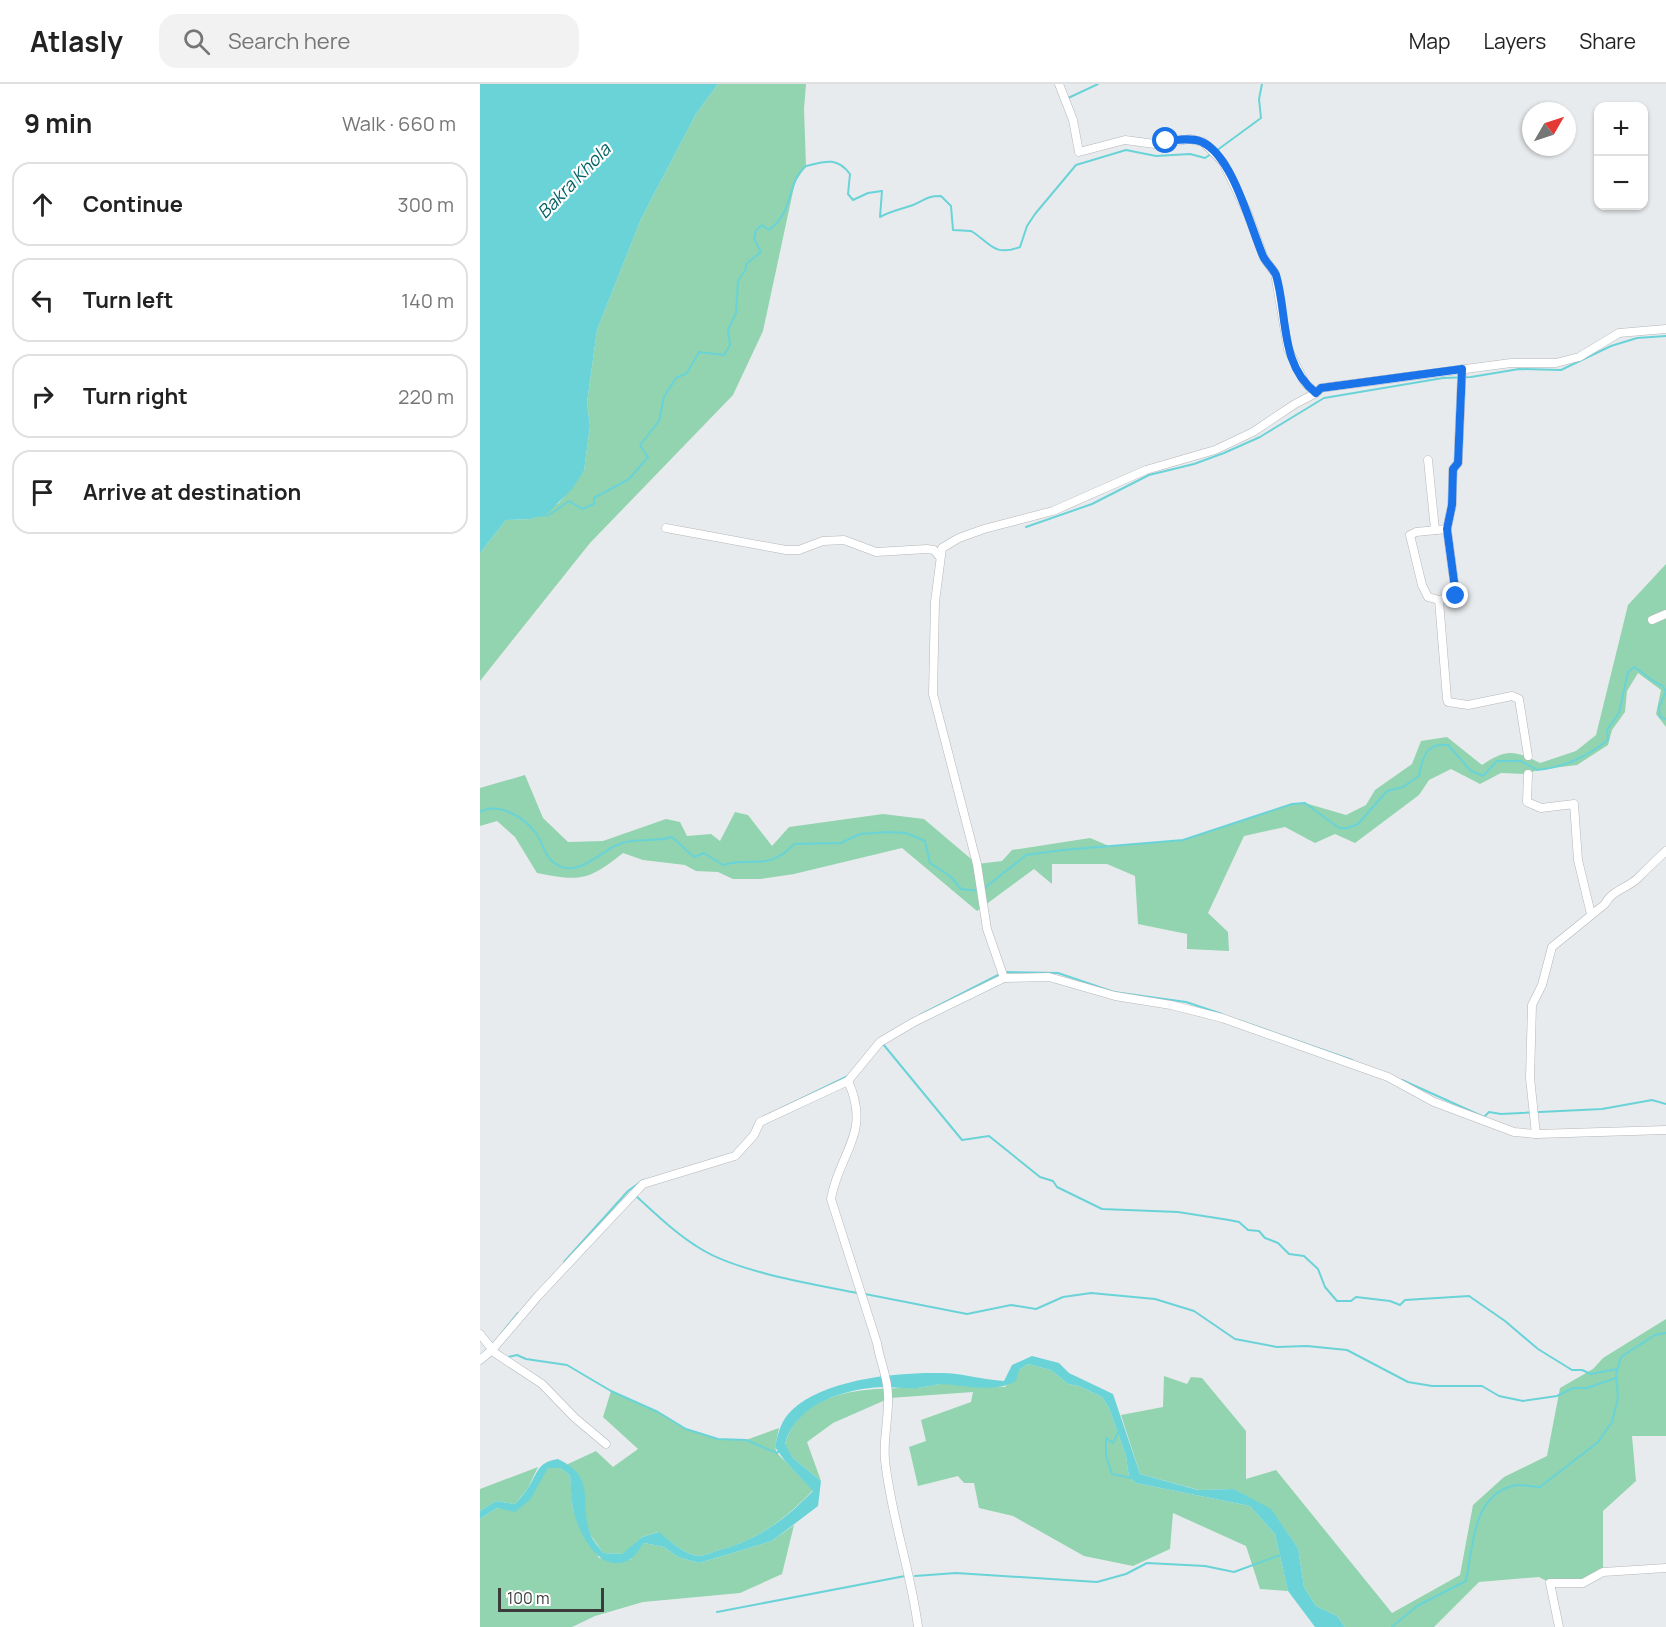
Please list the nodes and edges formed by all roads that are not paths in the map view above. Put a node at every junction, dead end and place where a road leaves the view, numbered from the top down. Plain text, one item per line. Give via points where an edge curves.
1 (1059, 84) edge
2 (1666, 329) edge
3 (1462, 369) junction
4 (1316, 393) junction
5 (1428, 460) dead end
6 (666, 528) dead end
7 (1447, 529) junction
8 (1435, 530) junction
9 (939, 556) junction
10 (1439, 600) junction
11 (1658, 617) edge
12 (1666, 622) edge
13 (1528, 756) dead end
14 (1528, 774) dead end
15 (1666, 851) edge
16 (1591, 914) junction
17 (1004, 978) junction
18 (848, 1081) junction
19 (1666, 1130) edge
20 (1536, 1134) junction
21 (480, 1334) edge
22 (492, 1350) junction
23 (480, 1360) edge
24 (606, 1444) dead end
25 (1666, 1568) edge
26 (918, 1627) edge
27 (1559, 1627) edge

1 - 4 street via 1073,120 1078,152 1125,140 1155,144 1190,139 1203,142 1224,162 1264,258 1275,273 1288,350 1305,383
2 - 3 street via 1619,333 1579,357 1556,363
3 - 4 street via 1321,388
3 - 7 street via 1458,463 1453,469
4 - 9 street via 1236,441 1190,459 1146,470 1053,511 959,538 942,548
5 - 8 street
6 - 9 street via 786,550 844,540 876,552 934,550
7 - 8 street
7 - 10 street via 1456,596
8 - 10 street via 1410,535 1422,585 1428,597
9 - 17 street via 933,694 977,864 987,929
10 - 13 street via 1448,702 1468,705 1512,696 1519,699
11 - 12 street
14 - 16 street via 1527,802 1534,806 1574,804 1578,860
15 - 16 street
16 - 20 street via 1552,947 1532,1005 1530,1078
17 - 18 street via 880,1042
17 - 20 street via 1049,977 1115,996 1222,1018 1388,1077 1434,1102 1490,1124
18 - 22 street via 760,1122 735,1156 643,1184
18 - 26 street via 858,1109 855,1130 831,1199 886,1373 885,1460 914,1591
19 - 20 street
21 - 22 street
22 - 23 street
22 - 24 street via 542,1384
25 - 27 street via 1603,1572 1582,1583 1550,1583

